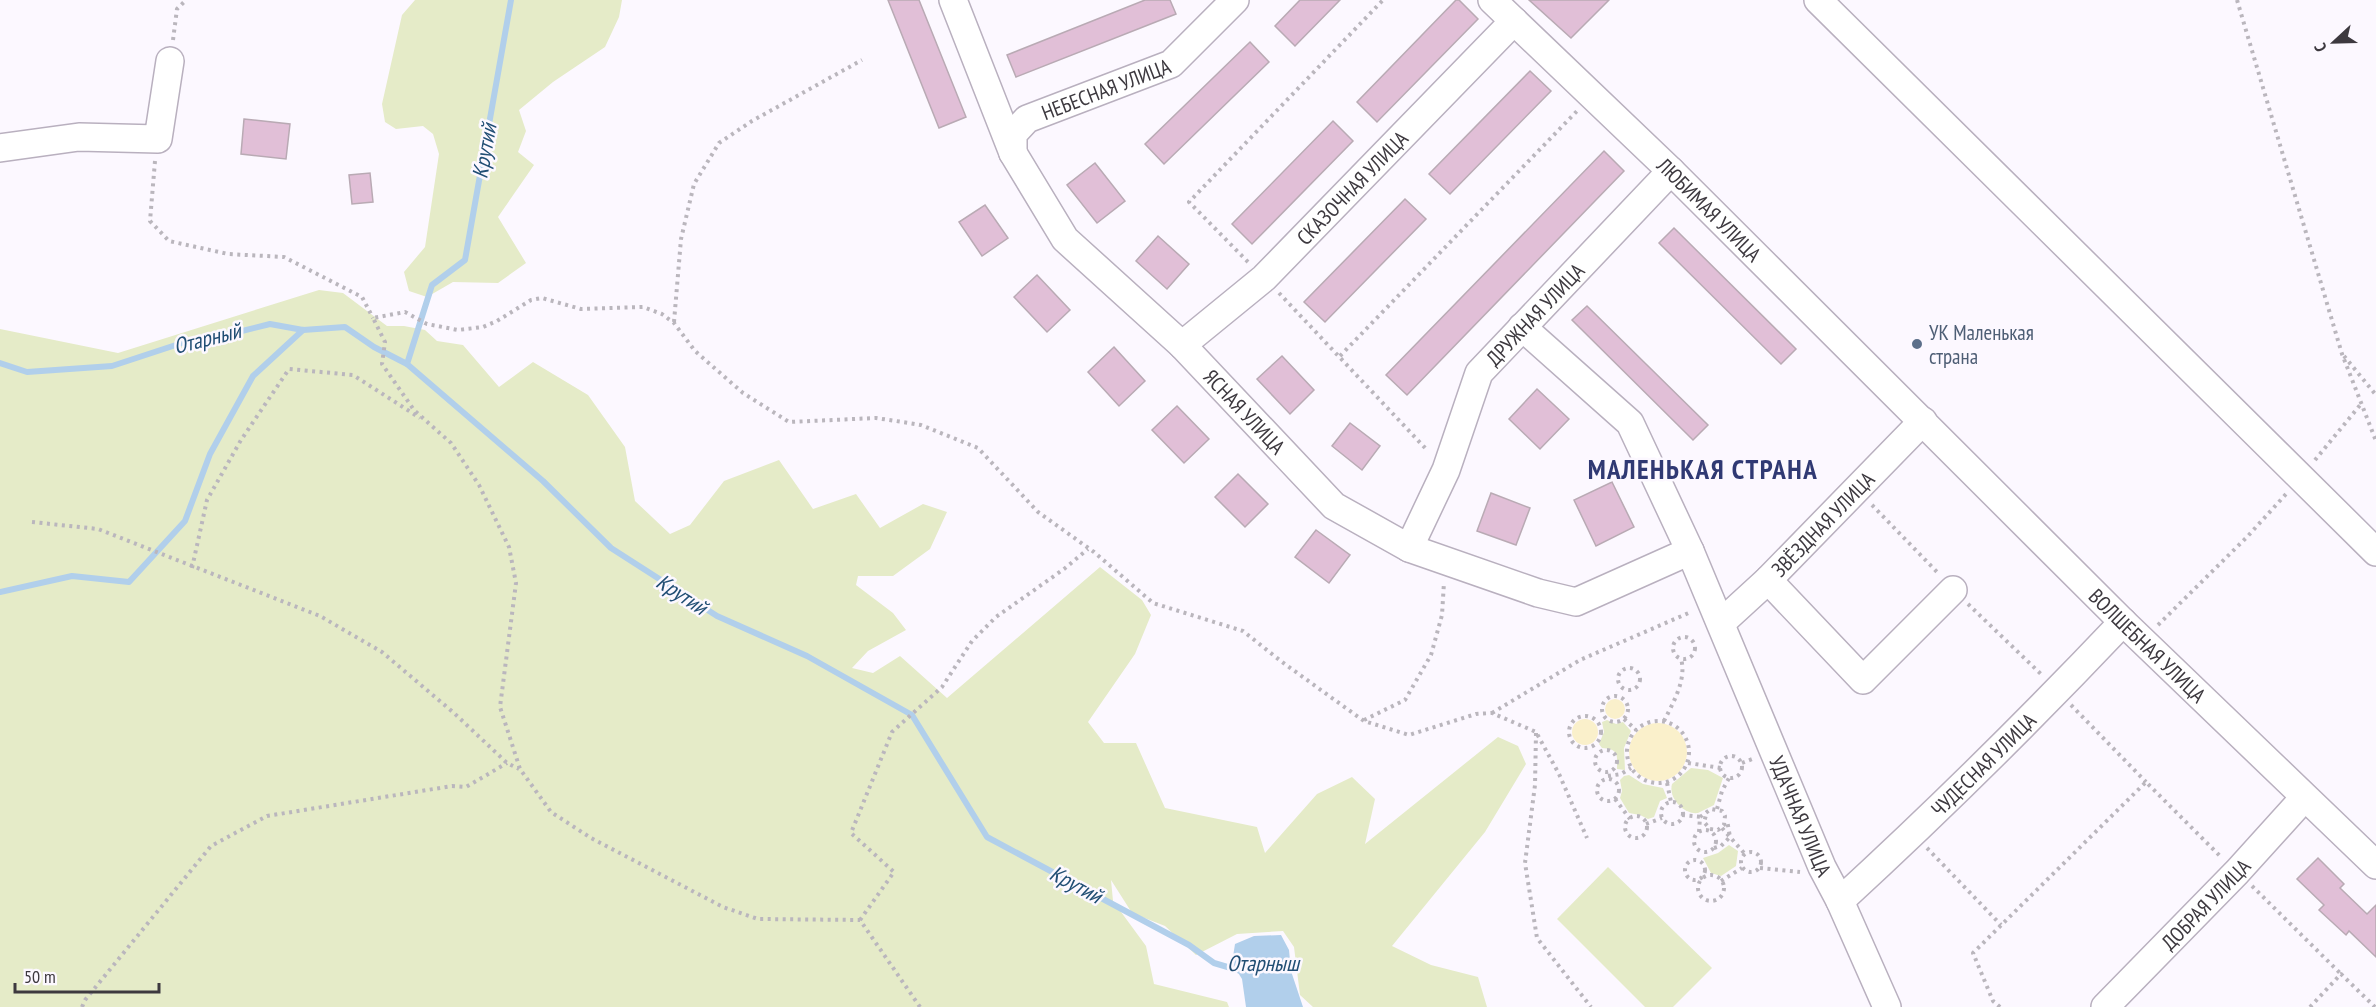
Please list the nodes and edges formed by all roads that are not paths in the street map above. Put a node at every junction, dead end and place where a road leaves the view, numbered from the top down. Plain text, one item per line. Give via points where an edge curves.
1 (953, 0) edge
2 (1492, 0) edge
3 (1818, 0) edge
4 (1228, 2) edge
5 (1514, 21) junction
6 (170, 61) road end
7 (0, 148) edge
8 (1013, 153) junction
9 (1671, 171) junction
10 (1522, 327) junction
11 (1182, 345) junction
12 (1923, 422) junction
13 (1409, 548) junction
14 (1690, 551) junction
15 (2376, 552) edge
16 (1768, 580) junction
17 (1953, 590) road end
18 (2123, 622) junction
19 (1721, 623) junction
20 (2304, 798) junction
21 (2376, 865) edge
22 (1840, 901) junction
23 (1887, 1007) edge
24 (2105, 1007) edge

1 - 8 street, ЯСНАЯ УЛИЦА
2 - 5 street, ЛЮБИМАЯ УЛИЦА
3 - 15 street
4 - 8 street, НЕБЕСНАЯ УЛИЦА via 1171,64 1027,118 1013,134
5 - 9 street, ЛЮБИМАЯ УЛИЦА
5 - 11 street, СКАЗОЧНАЯ УЛИЦА via 1264,278
6 - 7 street via 158,139 80,137
8 - 11 street, ЯСНАЯ УЛИЦА via 1065,239
9 - 10 street, ДРУЖНАЯ УЛИЦА
9 - 12 street, ЛЮБИМАЯ УЛИЦА
10 - 13 street, ДРУЖНАЯ УЛИЦА via 1479,373 1446,470
10 - 14 street, УДАЧНАЯ УЛИЦА via 1630,423
11 - 13 street, ЯСНАЯ УЛИЦА via 1334,506
12 - 16 street, ЗВЁЗДНАЯ УЛИЦА
12 - 18 street, ВОЛШЕБНАЯ УЛИЦА
13 - 14 street, ЯСНАЯ УЛИЦА via 1538,593 1576,602
14 - 19 street, УДАЧНАЯ УЛИЦА
16 - 17 street via 1863,680
16 - 19 street, ЗВЁЗДНАЯ УЛИЦА
18 - 20 street, ВОЛШЕБНАЯ УЛИЦА
18 - 22 street, ЧУДЕСНАЯ УЛИЦА via 1913,834
19 - 22 street, УДАЧНАЯ УЛИЦА via 1822,867
20 - 21 street, ВОЛШЕБНАЯ УЛИЦА
20 - 24 street, ДОБРАЯ УЛИЦА
22 - 23 street, УДАЧНАЯ УЛИЦА

